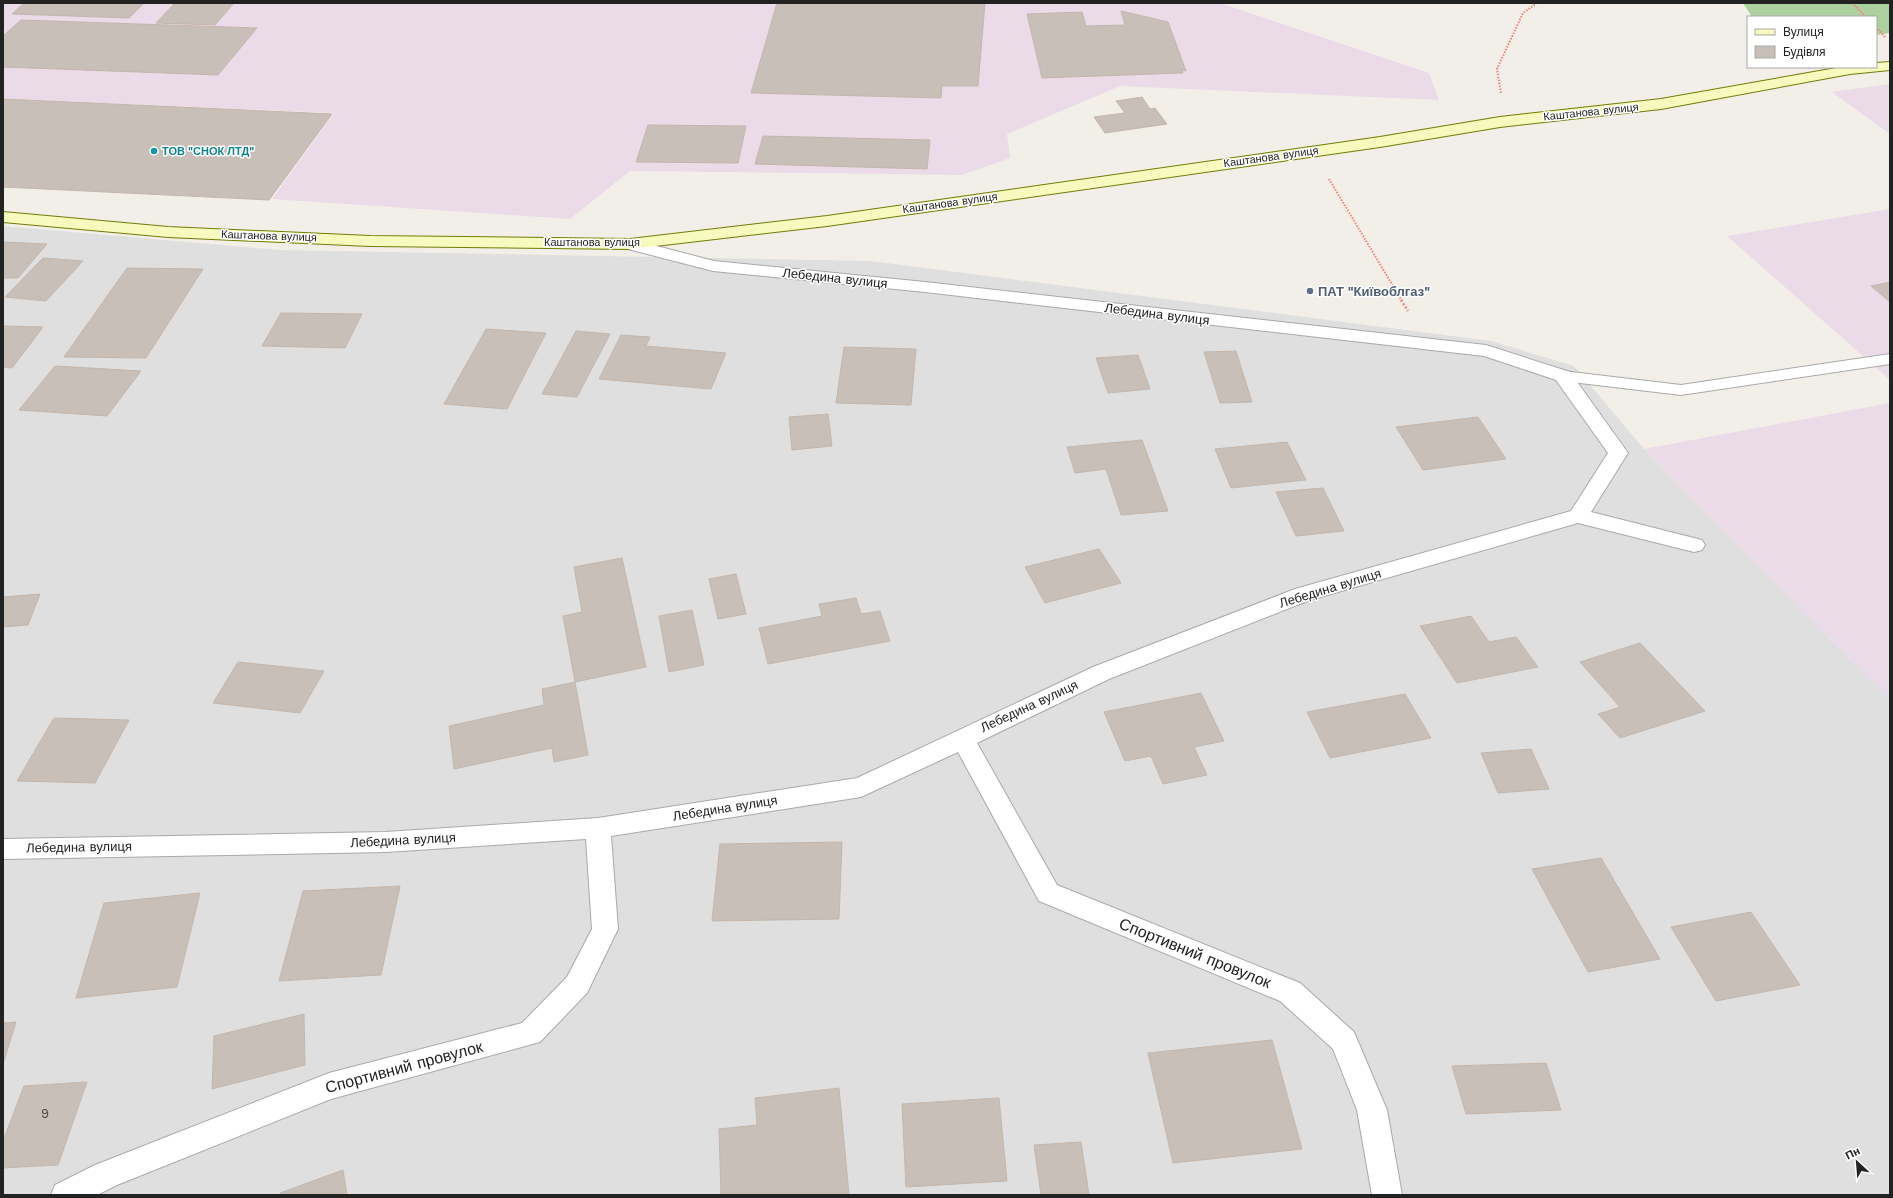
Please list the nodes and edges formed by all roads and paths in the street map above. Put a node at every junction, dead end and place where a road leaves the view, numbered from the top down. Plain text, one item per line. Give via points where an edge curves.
1 (1537, 3) edge
2 (1852, 3) edge
3 (1865, 16) edge
4 (1877, 28) edge
5 (1885, 37) dead end
6 (1890, 66) edge
7 (1877, 67) edge
8 (1870, 68) edge
9 (1500, 122) junction
10 (1380, 142) junction
11 (3, 217) edge
12 (630, 244) junction
13 (1430, 345) junction
14 (1890, 360) edge
15 (1563, 376) junction
16 (1578, 516) junction
17 (1694, 545) dead end
18 (962, 738) junction
19 (598, 828) junction
20 (3, 849) edge
21 (66, 1195) edge
22 (1387, 1195) edge

1 - 9 path via 1523,13 1497,69 1502,98
2 - 3 path
4 - 5 path
6 - 7 street, Каштанова вулиця
8 - 9 street, Каштанова вулиця via 1661,104
9 - 10 street, Каштанова вулиця
10 - 12 street, Каштанова вулиця via 827,221
10 - 13 path via 1328,180 1399,299
11 - 12 street, Каштанова вулиця via 168,232 323,239
12 - 13 street, Лебедина вулиця via 713,266 925,287
13 - 15 street, Лебедина вулиця via 1486,351
14 - 15 lane via 1681,390
15 - 16 street via 1618,453
16 - 17 street
16 - 18 street, Лебедина вулиця via 1303,594 1101,673
18 - 19 street, Лебедина вулиця via 861,787
18 - 22 street, Спортивний провулок via 1048,893 1290,992 1344,1041 1372,1110
19 - 20 street, Лебедина вулиця via 386,842
19 - 21 street, Спортивний провулок via 605,929 577,985 530,1033 329,1086 106,1175

